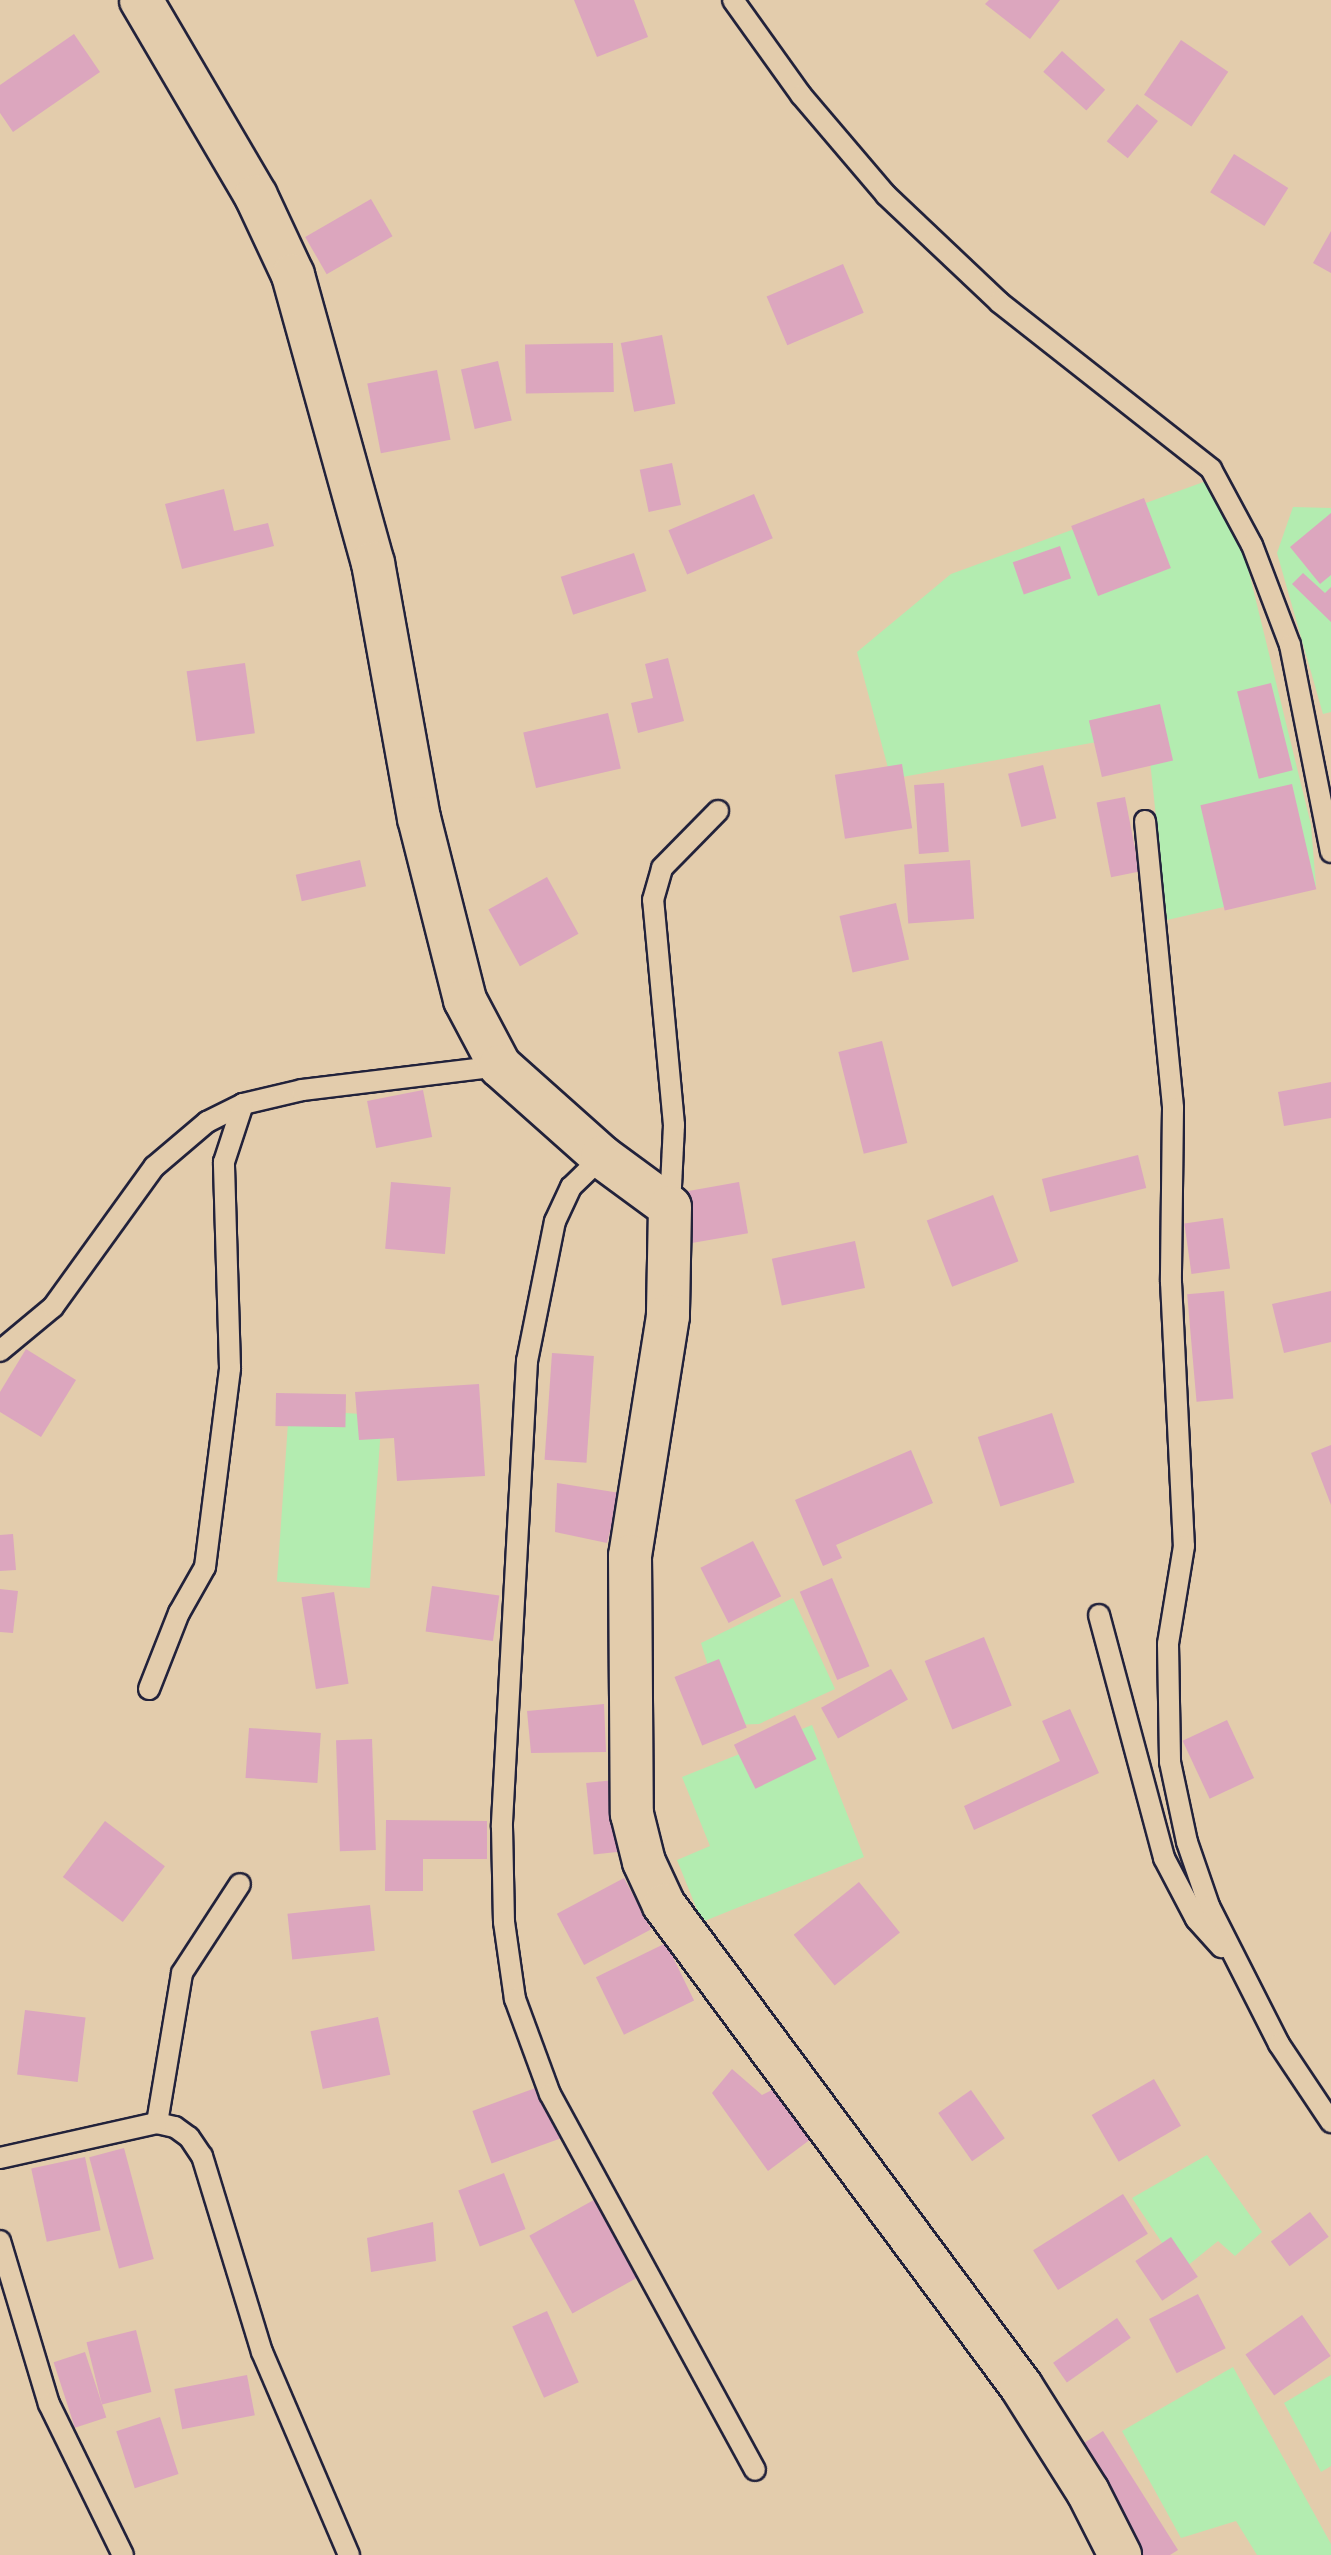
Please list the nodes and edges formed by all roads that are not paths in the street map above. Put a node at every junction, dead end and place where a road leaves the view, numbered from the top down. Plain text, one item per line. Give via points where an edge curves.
1 (140, 0) edge
2 (733, 0) edge
3 (718, 812) dead end
4 (1145, 821) dead end
5 (1331, 852) edge
6 (500, 1066) junction
7 (242, 1104) junction
8 (602, 1157) junction
9 (670, 1207) junction
10 (0, 1351) edge
11 (1099, 1615) dead end
12 (149, 1689) dead end
13 (240, 1884) dead end
14 (1240, 1968) junction
15 (156, 2122) junction
16 (1331, 2122) edge
17 (0, 2158) edge
18 (0, 2240) edge
19 (755, 2470) dead end
20 (123, 2555) edge
21 (348, 2555) edge
22 (1120, 2555) edge

1 - 6 street via 256,196 292,275 373,563 445,927 466,1000
2 - 5 lane via 800,96 886,194 999,302 1211,469 1252,545 1290,645
3 - 9 lane via 662,868 653,900 674,1125
4 - 14 lane via 1173,1108 1171,1282 1184,1546 1168,1644 1170,1762 1187,1842
6 - 7 lane via 302,1090
6 - 8 street
7 - 10 lane via 208,1122 154,1167 53,1307
7 - 12 lane via 224,1162 230,1368 205,1567
8 - 9 street
8 - 19 lane via 571,1187 556,1221 527,1361 502,1808 504,1922 515,1999 550,2094
9 - 22 street via 668,1316 630,1556 632,1814 644,1862 664,1905 1020,2386
11 - 14 lane via 1164,1858 1196,1919
13 - 15 lane via 182,1973
14 - 16 lane via 1279,2044
15 - 17 lane
15 - 21 lane via 189,2137 202,2156 262,2352
18 - 20 lane via 50,2404

